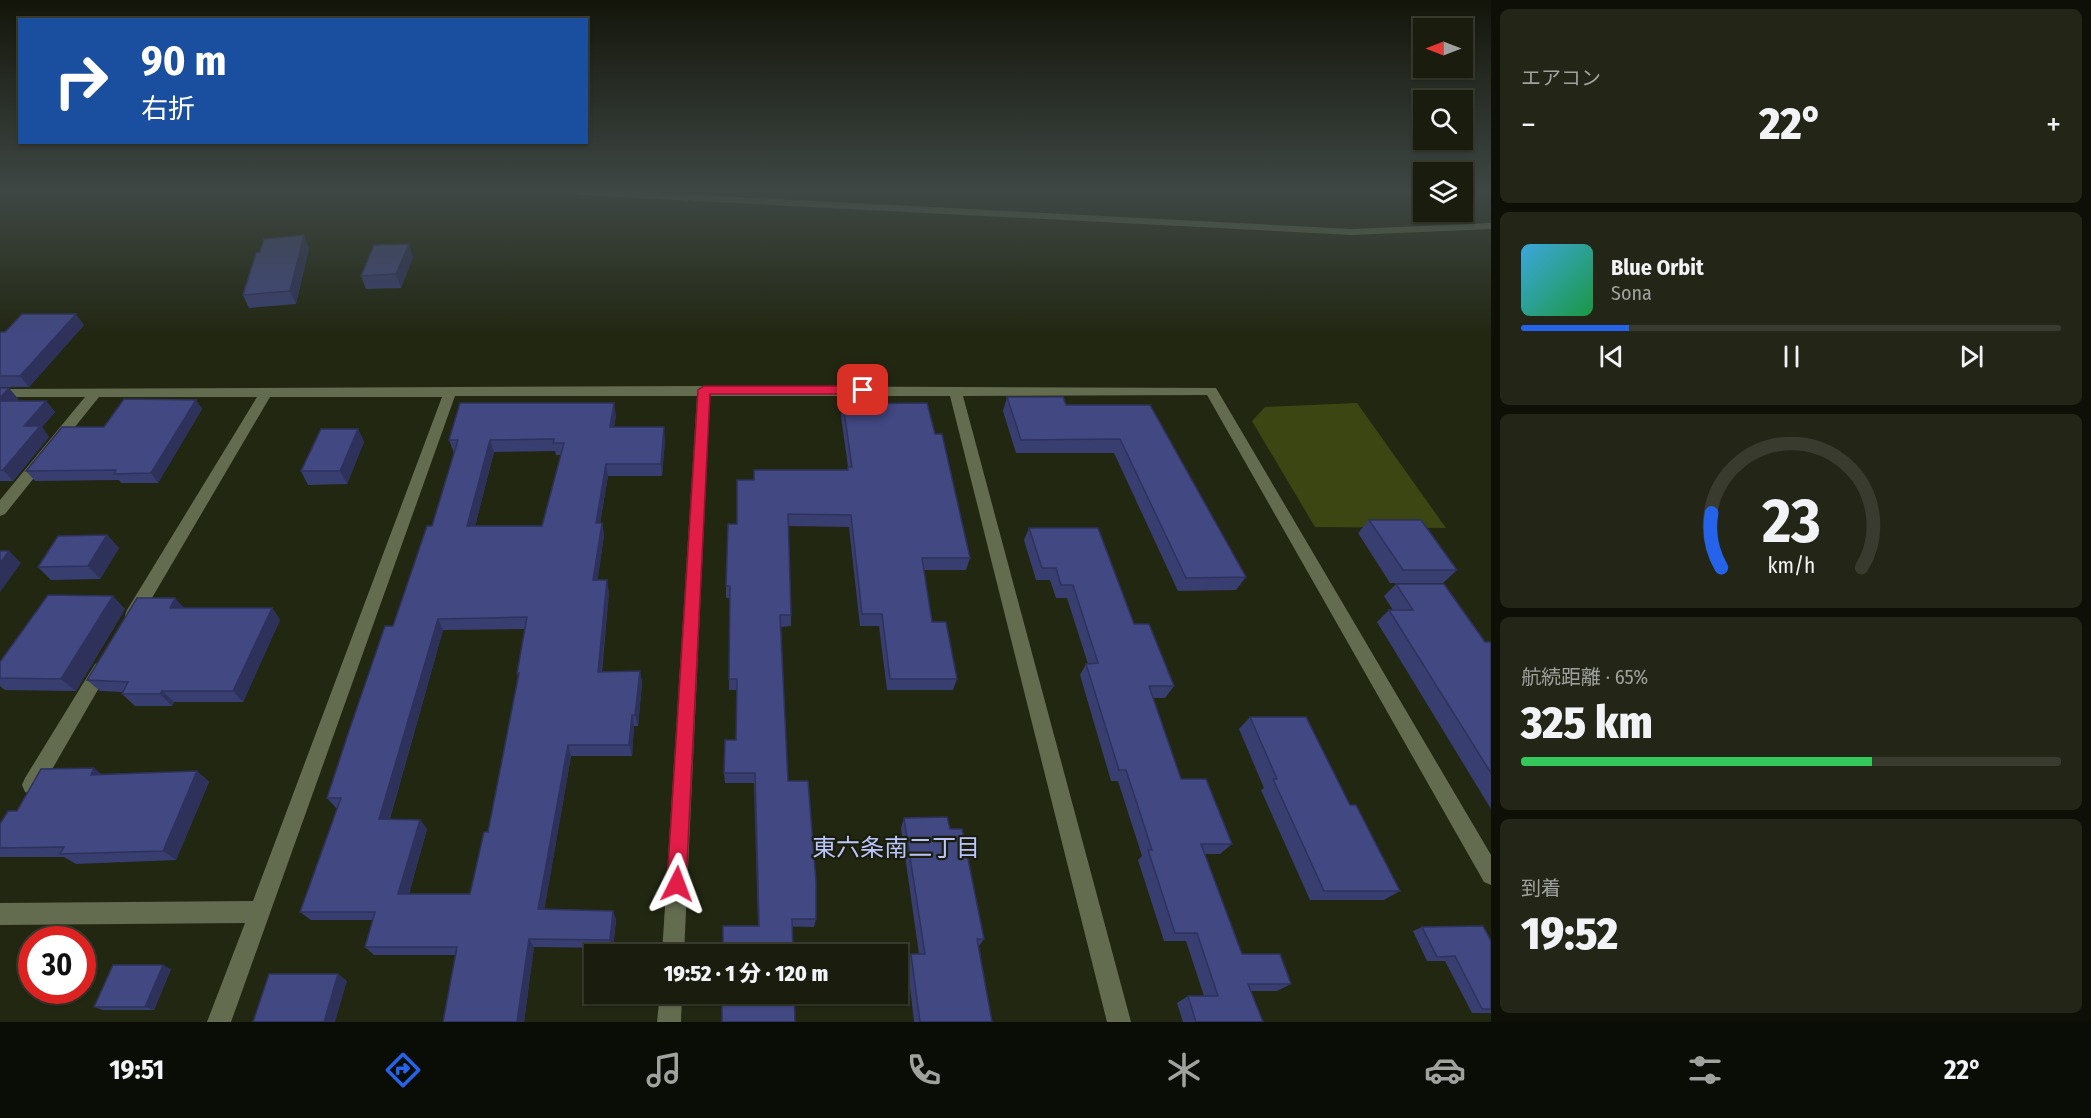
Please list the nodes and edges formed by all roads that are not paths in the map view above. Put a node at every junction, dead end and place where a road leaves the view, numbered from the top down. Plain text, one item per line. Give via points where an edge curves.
1 (704, 390) junction
2 (954, 390) junction
3 (266, 392) junction
4 (450, 392) junction
5 (0, 393) edge
6 (95, 393) junction
7 (0, 510) edge
8 (127, 626) edge
9 (109, 656) edge
10 (24, 798) edge
11 (1491, 875) edge
12 (259, 912) junction
13 (0, 914) edge
14 (674, 944) edge
15 (670, 1004) edge
16 (219, 1022) edge
17 (669, 1022) edge
18 (1119, 1022) edge

1 - 2 street
1 - 4 street
1 - 14 street
2 - 11 street via 1211,391
2 - 18 street
3 - 4 street
3 - 6 street
3 - 8 street
4 - 12 street
5 - 6 street
6 - 7 street
9 - 10 street
12 - 13 street
12 - 16 street
15 - 17 street

